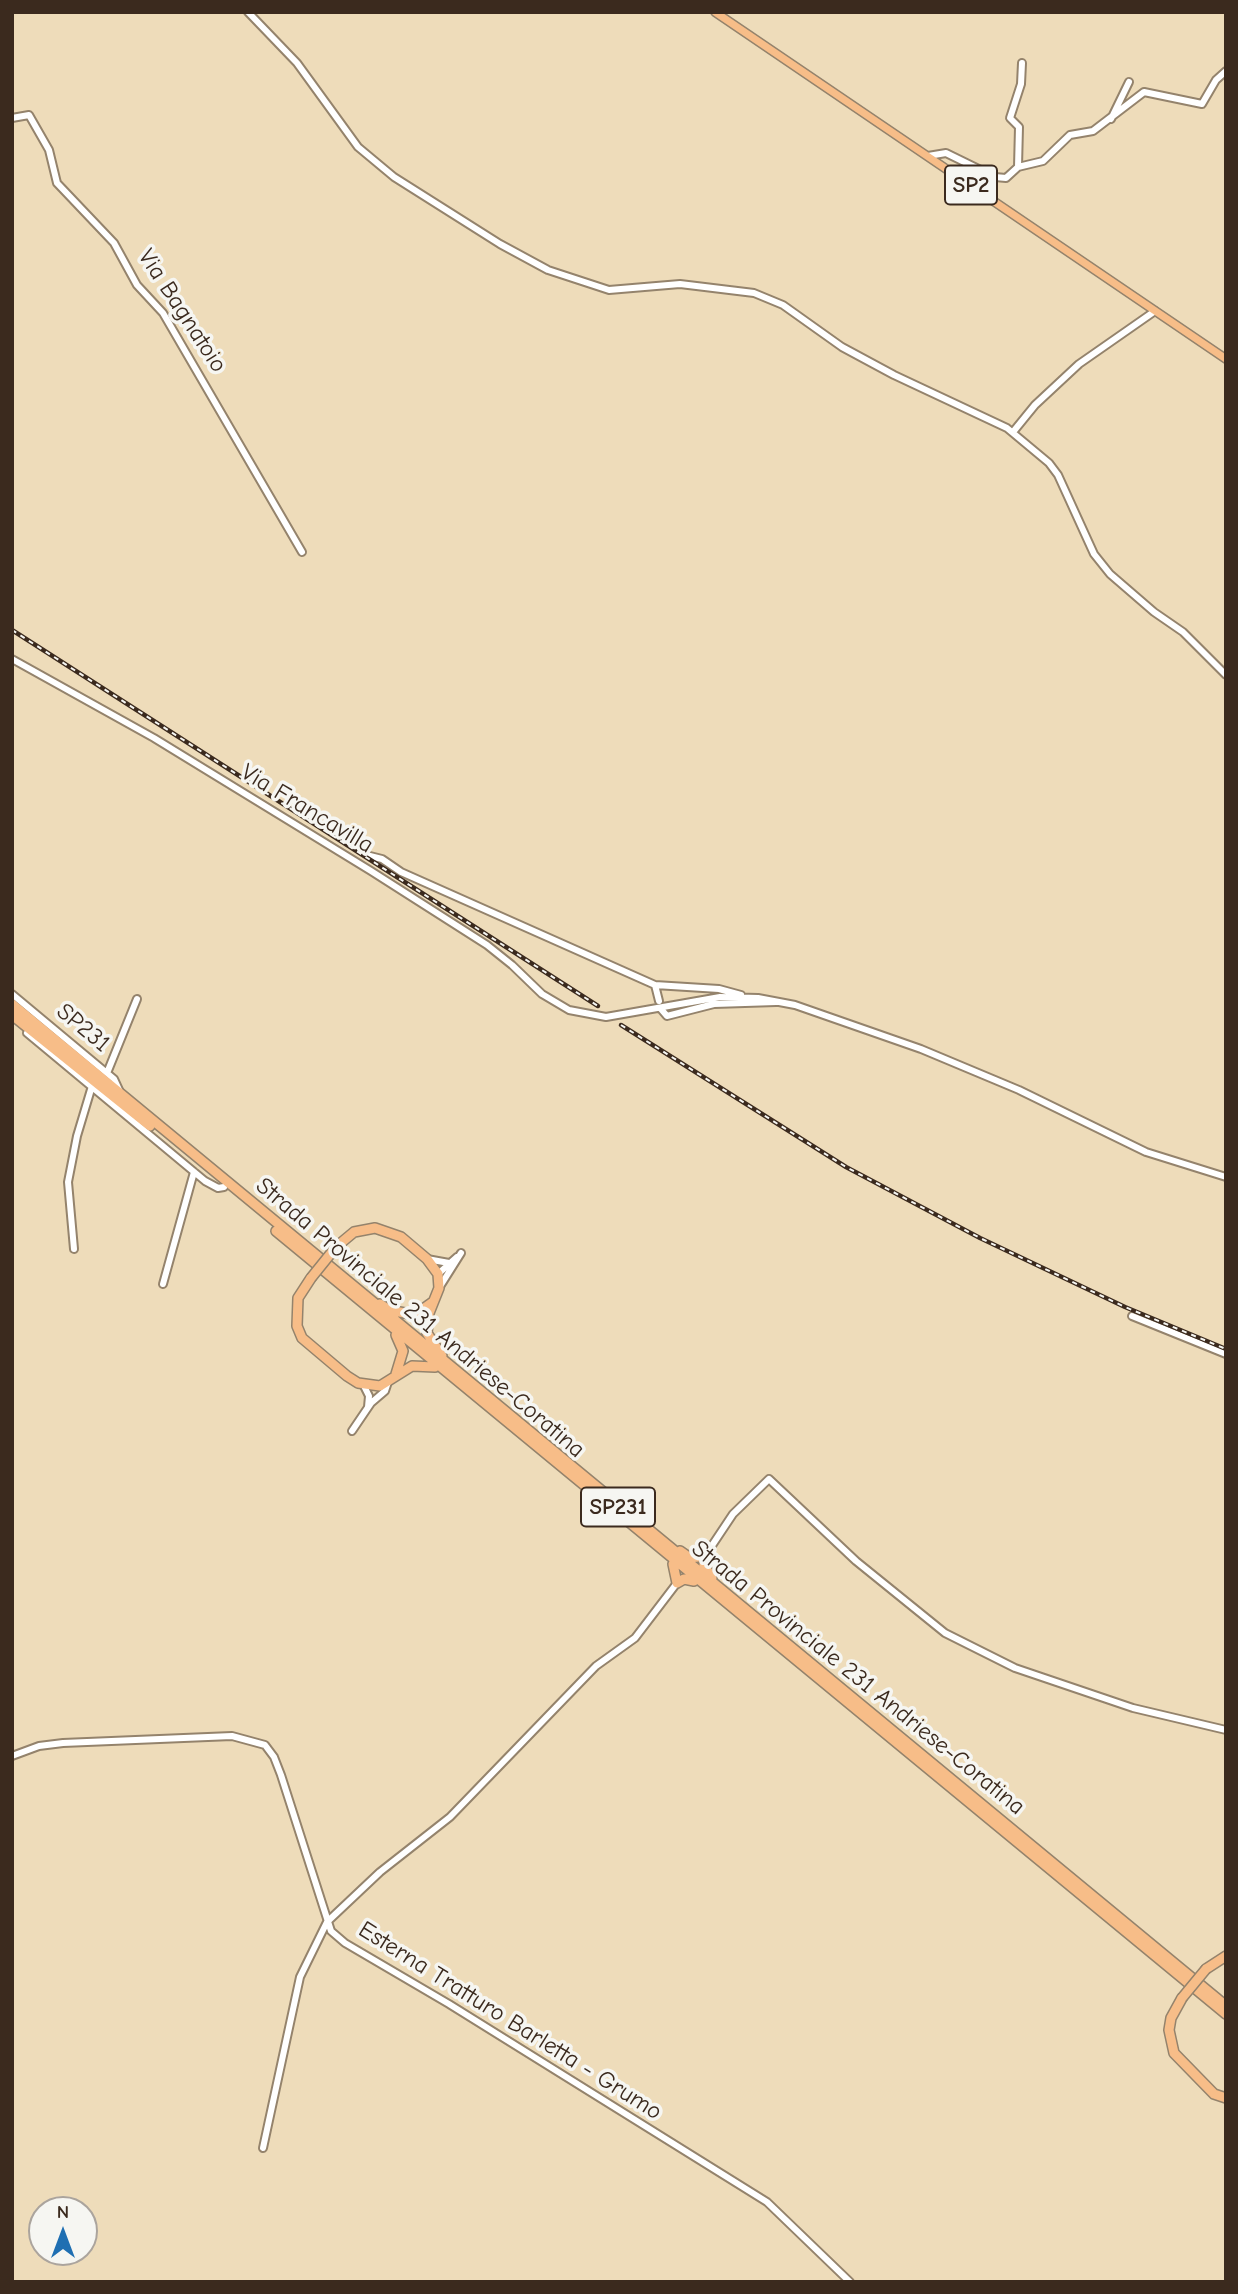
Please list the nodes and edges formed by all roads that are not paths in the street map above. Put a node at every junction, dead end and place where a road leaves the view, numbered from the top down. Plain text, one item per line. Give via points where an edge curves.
1 (248, 12) edge
2 (715, 12) edge
3 (1022, 63) dead end
4 (1226, 71) edge
5 (1129, 82) dead end
6 (12, 118) edge
7 (1111, 120) junction
8 (928, 156) junction
9 (1018, 167) junction
10 (1155, 311) junction
11 (1226, 359) edge
12 (1013, 432) junction
13 (302, 552) dead end
14 (12, 659) edge
15 (1226, 675) edge
16 (370, 856) dead end
17 (655, 985) junction
18 (720, 993) junction
19 (12, 994) edge
20 (137, 999) dead end
21 (659, 1001) dead end
22 (779, 1002) junction
23 (12, 1004) edge
24 (661, 1009) dead end
25 (12, 1018) edge
26 (107, 1073) junction
27 (92, 1086) junction
28 (122, 1097) junction
29 (194, 1172) junction
30 (1226, 1177) edge
31 (224, 1187) junction
32 (74, 1249) dead end
33 (427, 1259) junction
34 (451, 1264) junction
35 (438, 1275) junction
36 (347, 1282) junction
37 (163, 1284) dead end
38 (439, 1287) junction
39 (435, 1301) junction
40 (1132, 1316) dead end
41 (390, 1328) junction
42 (1226, 1354) edge
43 (442, 1361) junction
44 (391, 1380) junction
45 (456, 1382) junction
46 (363, 1384) junction
47 (376, 1386) junction
48 (372, 1404) junction
49 (352, 1431) dead end
50 (619, 1508) junction
51 (630, 1526) junction
52 (705, 1556) junction
53 (677, 1583) junction
54 (738, 1610) junction
55 (1226, 1730) edge
56 (12, 1756) edge
57 (327, 1922) junction
58 (1226, 1956) edge
59 (1226, 2006) edge
60 (1226, 2014) edge
61 (1226, 2098) edge
62 (263, 2148) dead end
63 (850, 2282) edge

1 - 12 street via 296,63 358,147 394,177 500,244 548,270 609,290 680,284 754,293 783,304 842,346 894,375
2 - 8 main road, SP2
3 - 9 street via 1010,118 1018,127
4 - 7 street via 1202,104 1144,92
5 - 7 street
6 - 13 street, Via Bagnatoio via 29,115 48,150 57,183 114,243 137,285 163,313
7 - 9 street via 1093,131 1070,135 1043,161
8 - 9 street via 946,153 1001,179
8 - 10 main road, SP2
10 - 11 main road, SP2
10 - 12 street via 1079,364
12 - 15 street via 1053,469 1094,554 1110,574 1183,632
14 - 18 street, Via Francavilla via 154,738 371,871 503,957 542,994 569,1010 606,1017
16 - 17 street
17 - 18 street
17 - 21 street
18 - 22 street
19 - 26 street, SP231
20 - 26 street
22 - 24 street via 714,1004 667,1016
22 - 30 street via 920,1049 1146,1152
23 - 28 highway, Strada Provinciale 231 Andriese-Coratina / SP231
25 - 27 street
25 - 31 highway, Strada Provinciale 231 Andriese-Coratina / SP231
26 - 28 street, SP231
27 - 29 street
27 - 32 street via 68,1182
28 - 36 highway, Strada Provinciale 231 Andriese-Coratina / SP231
29 - 31 street via 214,1187
29 - 37 street
31 - 41 highway, Strada Provinciale 231 Andriese-Coratina / SP231
33 - 34 street
33 - 35 highway
33 - 46 highway, bridge via 401,1237 375,1228 354,1231 335,1247 298,1298 295,1310 302,1338
34 - 35 street
34 - 38 street
35 - 38 highway
36 - 39 highway via 400,1314 419,1312
36 - 43 highway, Strada Provinciale 231 Andriese-Coratina / SP231
38 - 39 highway
39 - 43 highway via 426,1325
40 - 42 street
41 - 44 highway via 403,1351
41 - 45 highway, Strada Provinciale 231 Andriese-Coratina / SP231
43 - 50 highway, Strada Provinciale 231 Andriese-Coratina / SP231
44 - 45 highway via 423,1364 436,1367
44 - 47 highway
44 - 48 street
45 - 51 highway, Strada Provinciale 231 Andriese-Coratina / SP231
46 - 47 highway
46 - 48 street
47 - 48 street
48 - 49 street
50 - 52 highway via 636,1516 685,1556
50 - 54 highway, Strada Provinciale 231 Andriese-Coratina / SP231
51 - 53 highway via 674,1565
51 - 54 highway, Strada Provinciale 231 Andriese-Coratina / SP231
52 - 54 highway via 708,1574 737,1600
52 - 55 street via 733,1514 769,1479 856,1561 945,1633 1015,1668 1133,1707
53 - 54 highway via 692,1580
53 - 57 street via 635,1638 596,1666 450,1817 380,1872
54 - 59 highway, Strada Provinciale 231 Andriese-Coratina / SP231 via 788,1643
54 - 60 highway, Strada Provinciale 231 Andriese-Coratina / SP231
56 - 57 street, Esterna Tratturo Barletta - Grumo via 63,1742 232,1736 265,1745 281,1775
57 - 62 street via 300,1977
57 - 63 street, Esterna Tratturo Barletta - Grumo via 345,1943 767,2202
58 - 61 highway, bridge via 1206,1969 1182,1998 1169,2030 1174,2053 1214,2094

